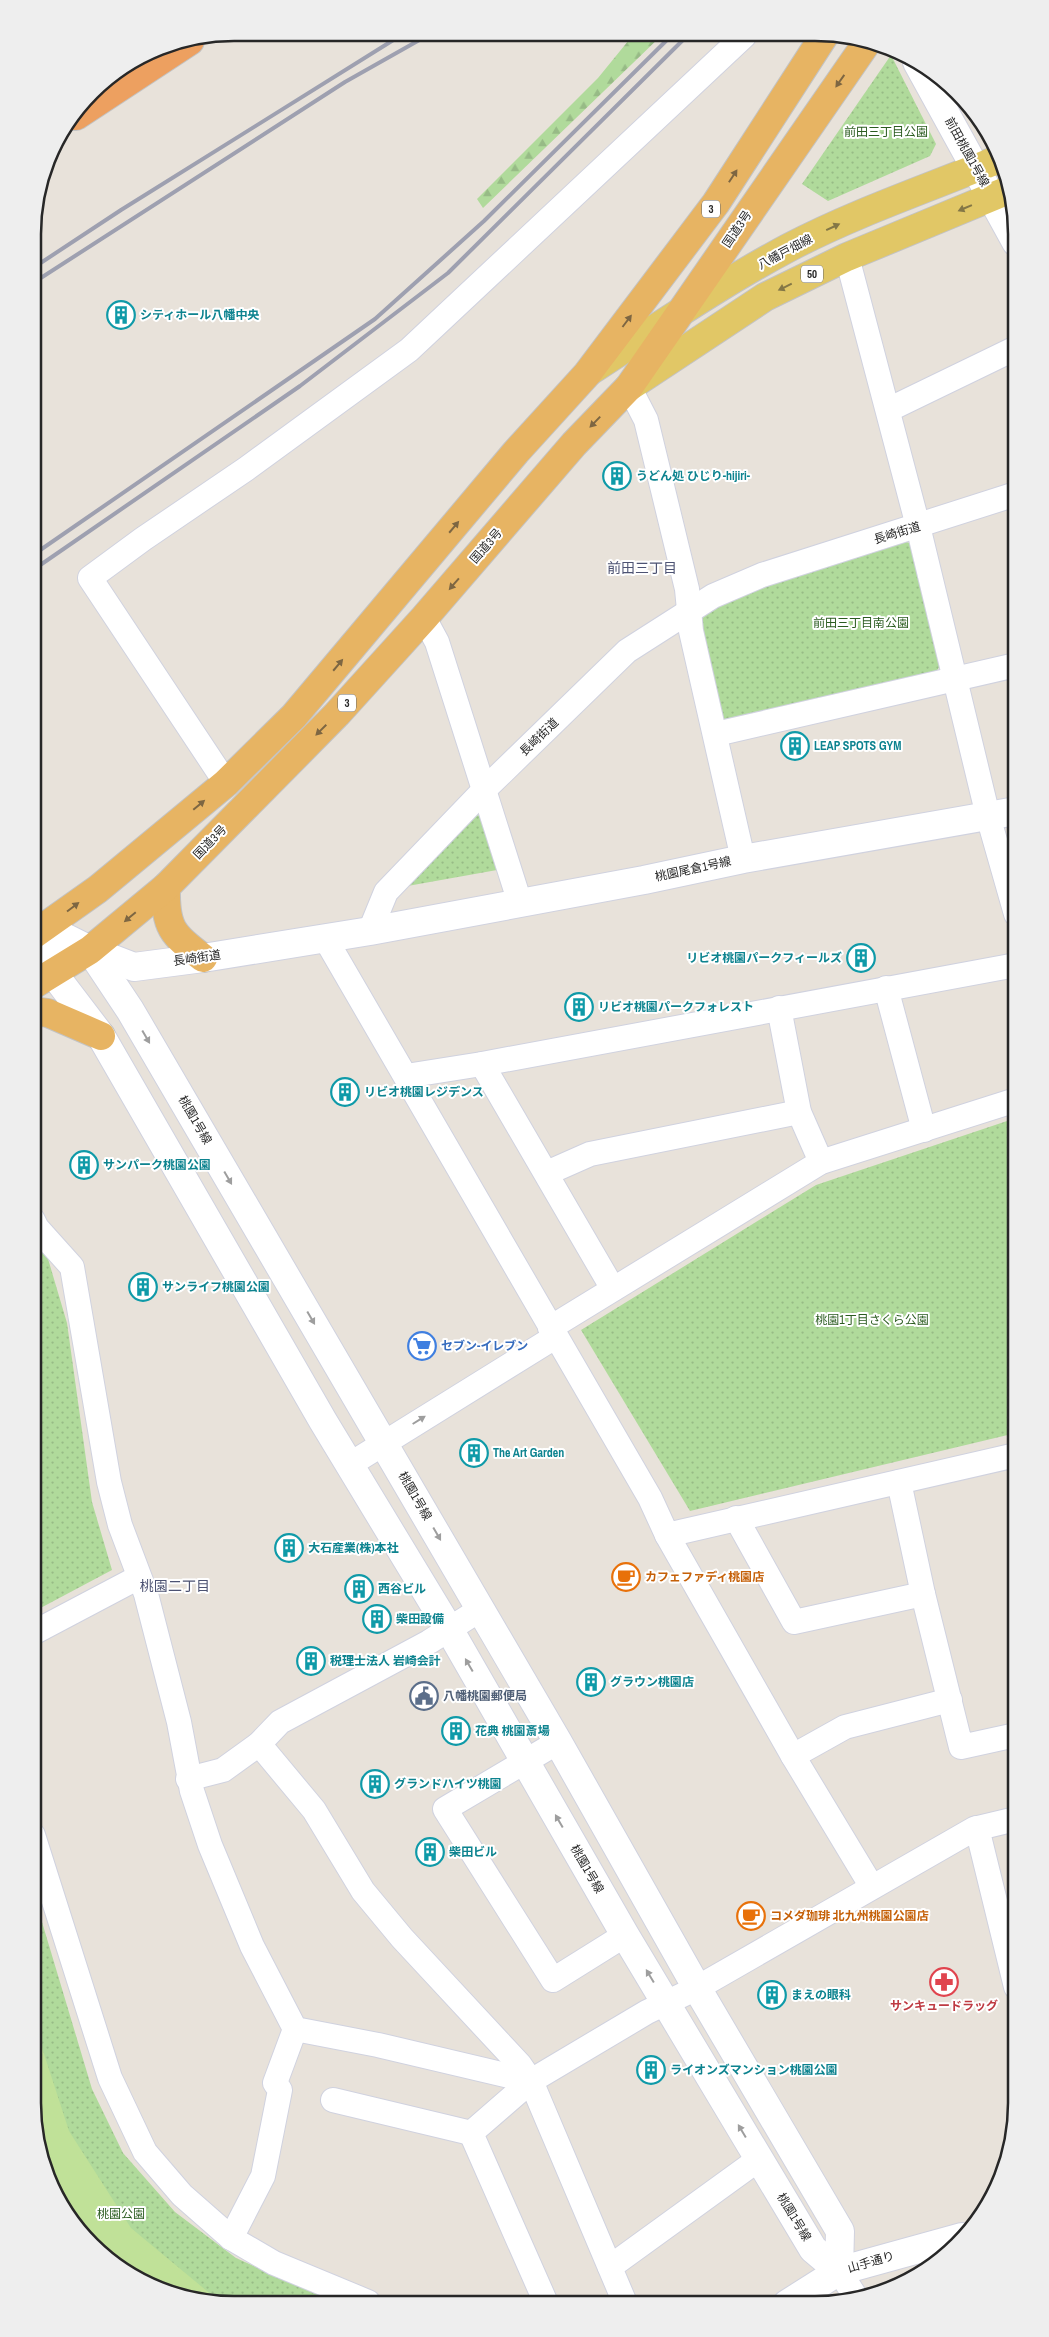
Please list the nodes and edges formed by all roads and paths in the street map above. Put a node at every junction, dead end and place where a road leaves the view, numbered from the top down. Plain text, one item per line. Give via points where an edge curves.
1 (739, 41) edge
2 (820, 41) edge
3 (863, 48) edge
4 (174, 51) edge
5 (929, 79) edge
6 (88, 108) edge
7 (988, 164) edge
8 (1001, 193) edge
9 (1006, 209) edge
10 (847, 257) junction
11 (684, 310) junction
12 (1008, 352) edge
13 (587, 374) junction
14 (630, 387) junction
15 (888, 410) junction
16 (1008, 497) edge
17 (918, 526) junction
18 (689, 610) junction
19 (424, 618) junction
20 (1008, 668) edge
21 (956, 680) junction
22 (716, 734) junction
23 (226, 783) junction
24 (485, 789) junction
25 (1008, 812) edge
26 (988, 816) junction
27 (744, 859) junction
28 (1008, 886) edge
29 (166, 887) junction
30 (520, 903) junction
31 (41, 930) edge
32 (370, 931) junction
33 (41, 932) edge
34 (325, 938) junction
35 (90, 950) junction
36 (41, 955) edge
37 (203, 958) junction
38 (134, 966) junction
39 (1008, 966) edge
40 (43, 979) edge
41 (886, 988) junction
42 (778, 1008) junction
43 (130, 1010) junction
44 (41, 1012) edge
45 (101, 1036) junction
46 (482, 1064) junction
47 (406, 1076) junction
48 (1008, 1103) edge
49 (799, 1112) junction
50 (924, 1130) junction
51 (821, 1162) junction
52 (547, 1173) junction
53 (41, 1232) edge
54 (613, 1289) junction
55 (552, 1332) junction
56 (384, 1442) junction
57 (1008, 1459) edge
58 (349, 1465) junction
59 (899, 1482) junction
60 (736, 1518) junction
61 (667, 1535) junction
62 (139, 1577) junction
63 (923, 1594) junction
64 (481, 1609) junction
65 (449, 1629) junction
66 (41, 1630) edge
67 (950, 1700) junction
68 (1008, 1737) edge
69 (558, 1742) junction
70 (259, 1744) junction
71 (793, 1756) junction
72 (525, 1762) junction
73 (188, 1779) junction
74 (1008, 1820) edge
75 (977, 1828) junction
76 (41, 1861) edge
77 (872, 1887) junction
78 (625, 1935) junction
79 (1008, 1954) edge
80 (697, 1988) junction
81 (666, 2003) junction
82 (295, 2029) junction
83 (531, 2081) junction
84 (333, 2100) dead end
85 (471, 2132) junction
86 (759, 2159) junction
87 (231, 2238) junction
88 (950, 2240) edge
89 (610, 2268) junction
90 (839, 2271) junction
91 (852, 2292) edge
92 (354, 2296) edge
93 (543, 2296) edge
94 (622, 2296) edge
95 (800, 2296) edge

1 - 23 street via 409,350 90,578
13 -> 2 highway, 3 via 716,203
3 -> 11 highway, 国道3号 / 3
4 - 6 highway
5 - 7 street, 前田桃園1号線
7 - 8 street, 前田桃園1号線
11 -> 7 main road, 八幡戸畑線 via 790,247 894,200
8 - 9 street, 前田桃園1号線
8 -> 10 main road, 50
10 -> 14 main road, 50 via 765,297
10 - 15 street
11 - 13 main road, 八幡戸畑線
11 - 14 highway, 国道3号 / 3
12 - 15 street
23 -> 13 highway, 3 via 294,716 516,452
14 - 18 street via 646,420 688,589
14 -> 19 highway, 国道3号 / 3 via 574,444
15 - 17 street
16 - 17 street, 長崎街道
17 - 18 street, 長崎街道 via 762,575
17 - 21 street
18 - 22 street via 691,631
18 - 24 street, 長崎街道 via 627,651
19 - 24 street via 437,642
19 -> 29 highway, 国道3号 / 3 via 337,714
20 - 21 street
21 - 22 street
21 - 26 street
22 - 27 street
31 -> 23 highway, 3 via 98,889
24 - 30 street
24 - 32 street, 長崎街道 via 386,892
25 - 26 street, 桃園尾倉1号線
26 - 27 street, 桃園尾倉1号線
26 - 28 street
27 - 30 street, 桃園尾倉1号線
29 -> 35 highway, 国道3号 / 3
29 - 37 highway via 166,913 176,938
30 - 32 street, 桃園尾倉1号線
32 - 34 street, 長崎街道
33 - 35 street, 桃園1号線
34 - 37 street, 長崎街道
34 - 47 street
35 - 38 street, 長崎街道
35 - 40 highway, 国道3号 / 3
35 - 43 street, 桃園1号線
36 - 40 street, 桃園1号線
37 - 38 street, 長崎街道
38 - 43 street
39 - 41 street
40 - 45 street, 桃園1号線
41 - 42 street
41 - 50 street
42 - 46 street
42 - 49 street
43 -> 56 street, 桃園1号線
44 - 45 highway
45 - 58 street, 桃園1号線
46 - 47 street
46 - 52 street
47 - 55 street
48 - 50 street
49 - 51 street
49 - 52 street via 590,1154
50 - 51 street
51 - 54 street
52 - 54 street
53 - 62 street via 72,1267 109,1482
54 - 55 street
56 -> 55 street
55 - 61 street via 650,1498
56 - 58 street
56 -> 64 street, 桃園1号線
57 - 59 street
58 - 65 street, 桃園1号線
59 - 60 street
59 - 63 street
60 - 61 street
60 - 63 street via 794,1622
61 - 71 street
62 - 66 street
62 - 73 street via 179,1722
63 - 67 street
64 - 65 street
64 - 69 street, 桃園1号線
65 - 70 street via 280,1722
72 -> 65 street, 桃園1号線
67 - 68 street via 961,1747
67 - 71 street via 845,1727
69 - 72 street
69 - 80 street, 桃園1号線
70 - 73 street via 223,1770
70 - 83 street via 314,1810 363,1891
71 - 77 street
78 -> 72 street, 桃園1号線
72 - 78 street via 444,1809 553,1980
73 - 82 street via 210,1845 252,1946
74 - 75 street
75 - 77 street
75 - 79 street
76 - 87 street via 110,2078 130,2124 145,2152 182,2195
77 - 80 street
81 -> 78 street, 桃園1号線
80 - 81 street
80 - 90 street, 桃園1号線 via 840,2231
81 - 83 street
86 -> 81 street, 桃園1号線
82 - 83 street
82 - 87 street via 275,2083 280,2090 263,2176
83 - 85 street
83 - 89 street
84 - 85 street
85 - 93 street
86 - 89 street
86 - 90 street, 桃園1号線 via 813,2249
87 - 92 street via 274,2263
88 - 90 street, 山手通り
89 - 94 street
90 - 91 street
90 - 95 street, 山手通り

